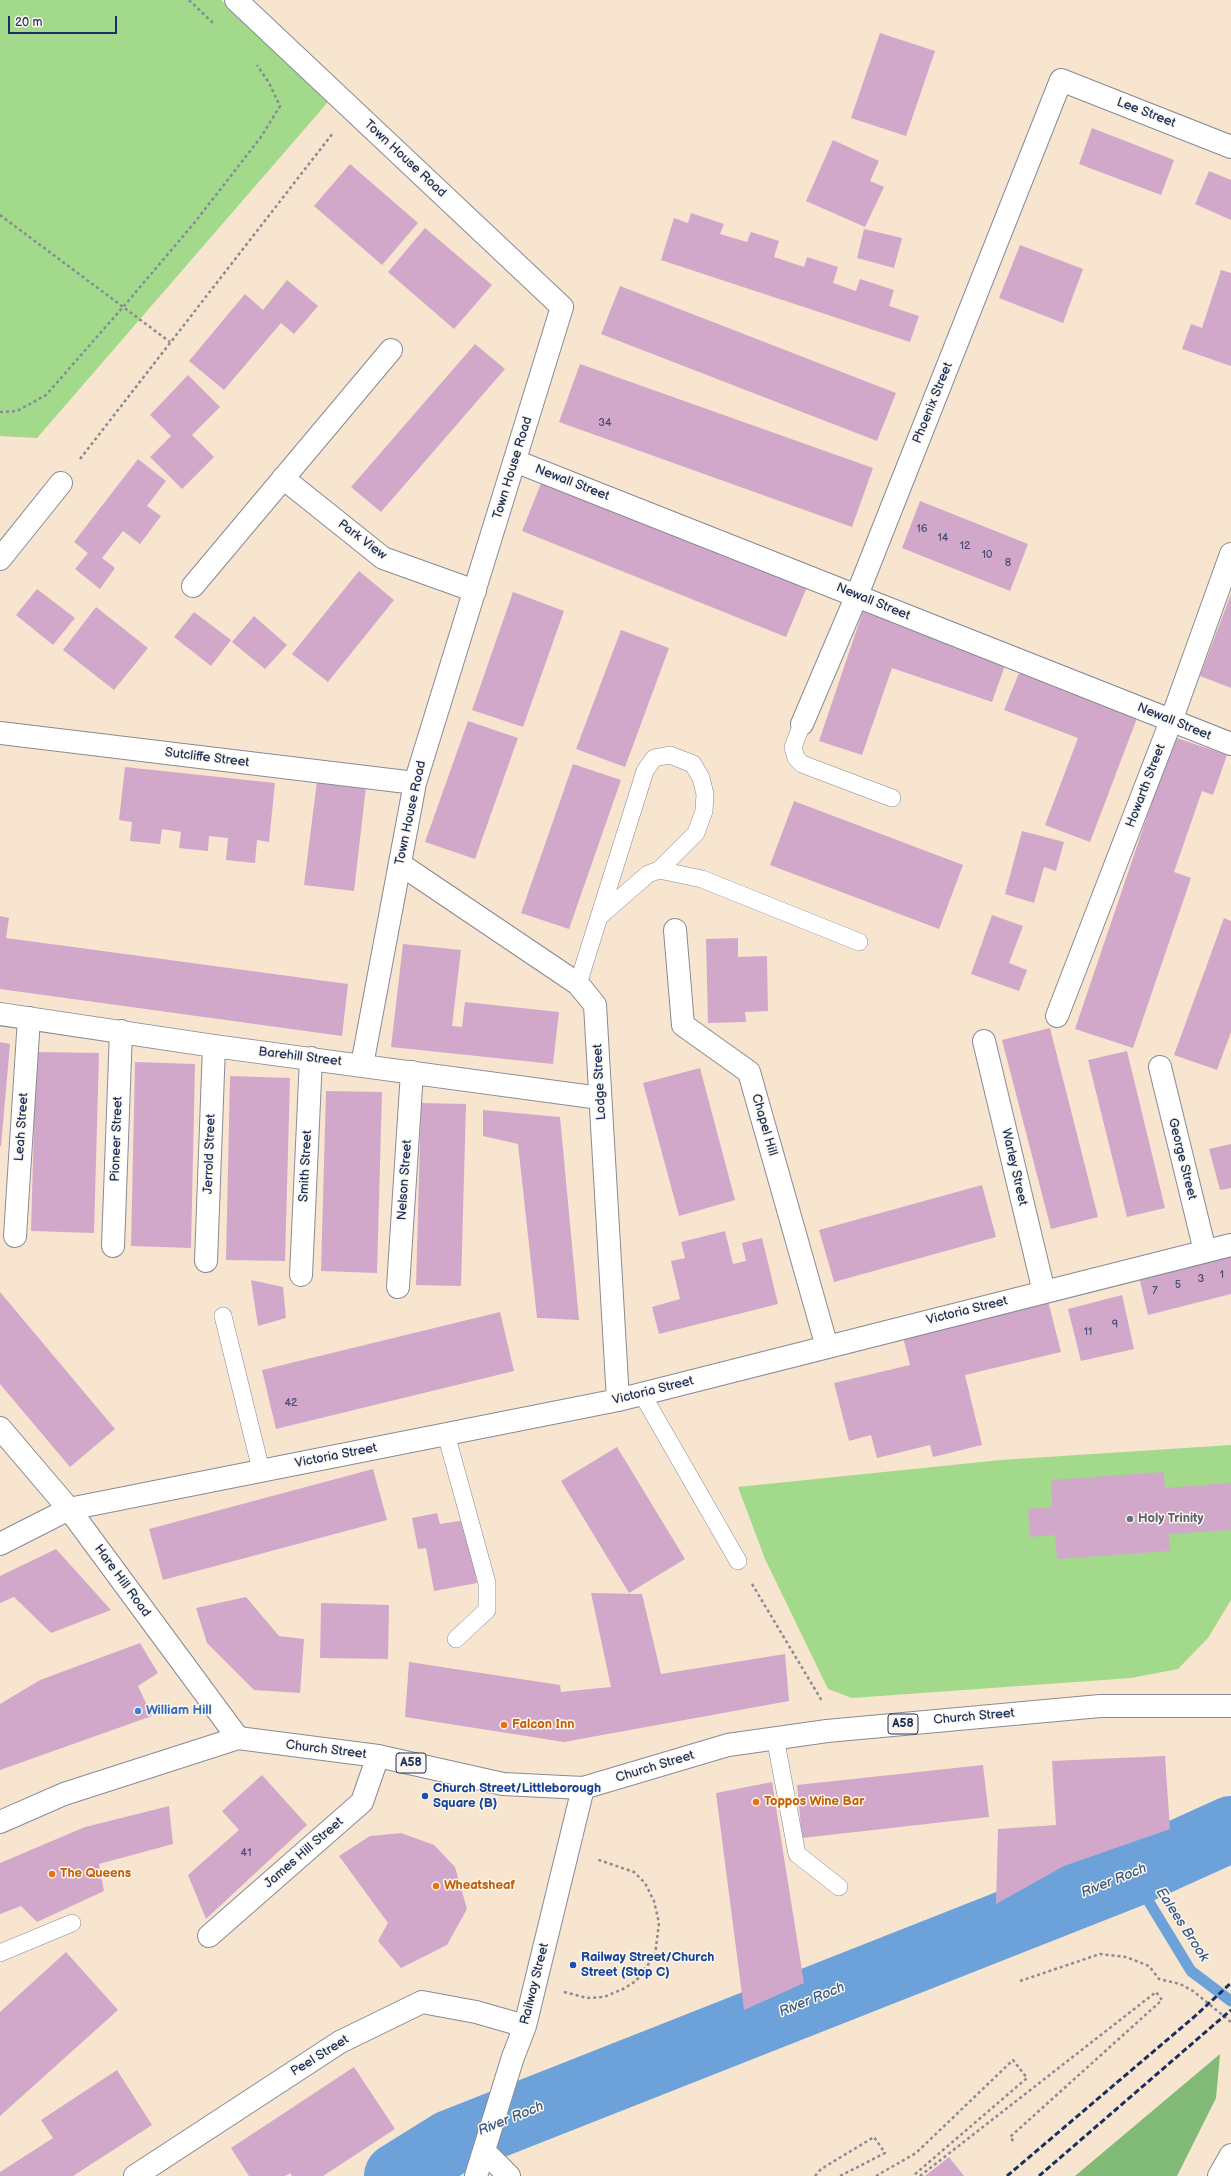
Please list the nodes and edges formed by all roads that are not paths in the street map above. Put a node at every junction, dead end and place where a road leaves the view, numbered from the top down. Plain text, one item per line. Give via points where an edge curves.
1 (236, 0) edge
2 (1061, 80) joint
3 (1231, 147) edge
4 (391, 350) dead end
5 (515, 461) junction
6 (283, 478) junction
7 (61, 483) road end
8 (1231, 554) edge
9 (0, 559) edge
10 (193, 586) dead end
11 (475, 591) junction
12 (856, 595) junction
13 (1171, 721) junction
14 (802, 724) joint
15 (0, 732) edge
16 (1231, 744) edge
17 (415, 783) junction
18 (892, 798) dead end
19 (400, 864) junction
20 (658, 870) junction
21 (600, 916) junction
22 (676, 930) dead end
23 (859, 942) dead end
24 (578, 984) junction
25 (0, 1014) edge
26 (1057, 1016) dead end
27 (29, 1018) junction
28 (121, 1031) junction
29 (984, 1041) dead end
30 (214, 1046) junction
31 (311, 1058) junction
32 (362, 1065) junction
33 (1160, 1067) dead end
34 (412, 1072) junction
35 (600, 1098) junction
36 (15, 1236) dead end
37 (1231, 1245) edge
38 (113, 1246) dead end
39 (1205, 1251) junction
40 (206, 1261) dead end
41 (301, 1274) dead end
42 (398, 1287) dead end
43 (1044, 1292) junction
44 (223, 1316) dead end
45 (827, 1347) junction
46 (642, 1394) junction
47 (618, 1400) junction
48 (0, 1428) edge
49 (446, 1434) junction
50 (261, 1470) junction
51 (69, 1509) junction
52 (0, 1544) edge
53 (738, 1561) road end
54 (456, 1639) dead end
55 (1231, 1706) edge
56 (775, 1737) junction
57 (238, 1738) junction
58 (378, 1756) junction
59 (583, 1788) junction
60 (0, 1822) edge
61 (839, 1887) dead end
62 (72, 1923) dead end
63 (209, 1936) dead end
64 (0, 1953) edge
65 (525, 2026) junction
66 (485, 2152) junction
67 (1231, 2155) edge
68 (134, 2176) edge
69 (476, 2176) edge
70 (510, 2176) edge
71 (1220, 2176) edge

1 - 5 main road, Town House Road via 562,307
2 - 3 main road, Lee Street
2 - 12 main road, Phoenix Street
4 - 6 main road
5 - 11 main road, Town House Road
5 - 12 main road, Newall Street
6 - 10 main road
6 - 11 main road, Park View via 383,558
7 - 9 main road
8 - 13 main road, Howarth Street
11 - 17 main road, Town House Road
12 - 13 main road, Newall Street
12 - 14 main road, Phoenix Street
13 - 16 main road, Newall Street
13 - 26 main road, Howarth Street
14 - 18 lane via 793,747 796,758 802,764
15 - 17 main road, Sutcliffe Street
17 - 19 main road, Town House Road
19 - 24 main road, Lodge Street
19 - 32 main road, Town House Road
20 - 21 lane via 648,874
20 - 21 lane via 696,833 704,811 705,794 702,778 693,764 670,755 654,758 645,771
20 - 23 lane via 702,879
21 - 24 lane
22 - 45 main road, Chapel Hill via 683,1025 749,1072
24 - 35 main road, Lodge Street via 595,1004
25 - 27 main road, Barehill Street
27 - 28 main road, Barehill Street
27 - 36 main road, Leah Street
28 - 30 main road, Barehill Street
28 - 38 main road, Pioneer Street
29 - 43 main road, Warley Street
30 - 31 main road, Barehill Street
30 - 40 main road, Jerrold Street
31 - 32 main road, Barehill Street
31 - 41 main road, Smith Street
32 - 34 main road, Barehill Street
33 - 39 main road, George Street
34 - 35 main road, Barehill Street
34 - 42 main road, Nelson Street
35 - 47 main road, Lodge Street
37 - 39 main road, Victoria Street
39 - 43 main road, Victoria Street
43 - 45 main road, Victoria Street
44 - 50 lane
45 - 46 main road, Victoria Street
46 - 47 main road, Victoria Street
46 - 53 lane
47 - 49 main road, Victoria Street
48 - 51 main road, Hare Hill Road
49 - 50 main road, Victoria Street
49 - 54 lane via 487,1583 486,1610
50 - 51 main road, Victoria Street
51 - 52 main road, Victoria Street
51 - 57 main road, Hare Hill Road
55 - 56 main road, Church Street / A58 via 1100,1706
56 - 59 main road, Church Street / A58 via 728,1745
56 - 61 lane via 796,1854
57 - 58 main road, Church Street / A58
57 - 60 main road, Church Street / A58 via 64,1794
58 - 59 main road, Church Street / A58 via 503,1784
58 - 63 main road, James Hill Street via 362,1802
59 - 65 main road, Railway Street
62 - 64 lane
65 - 66 main road, Railway Street via 513,2056
65 - 68 main road, Peel Street via 476,2012 422,2002 340,2042
66 - 69 main road, Railway Street
66 - 70 main road
67 - 71 main road

